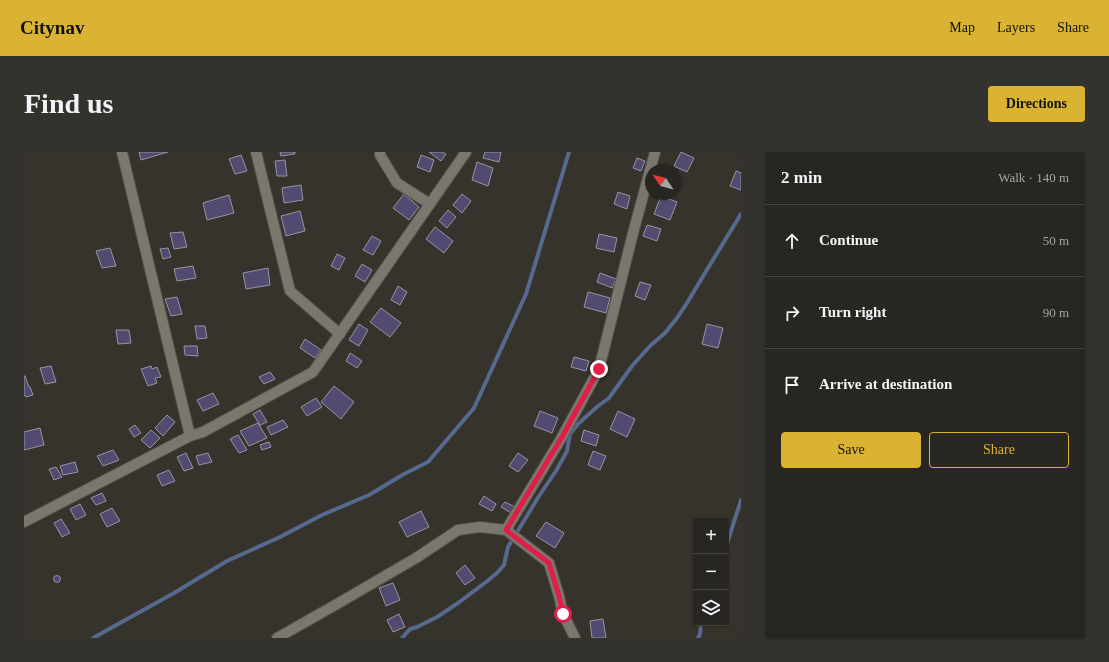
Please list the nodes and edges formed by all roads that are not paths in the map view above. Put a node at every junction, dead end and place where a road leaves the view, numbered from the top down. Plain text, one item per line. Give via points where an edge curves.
1 (122, 152) edge
2 (256, 152) edge
3 (380, 152) edge
4 (466, 152) edge
5 (655, 152) edge
6 (430, 204) junction
7 (340, 334) junction
8 (190, 436) junction
9 (24, 522) edge
10 (508, 532) junction
11 (277, 638) edge
12 (575, 638) edge

1 - 8 street
2 - 7 street via 290,291
3 - 6 street via 397,183
4 - 6 street
5 - 10 street via 599,369
6 - 7 street
7 - 8 street via 313,372 203,432
8 - 9 street
10 - 11 street via 480,527 458,530 410,562
10 - 12 street via 549,563 563,614

